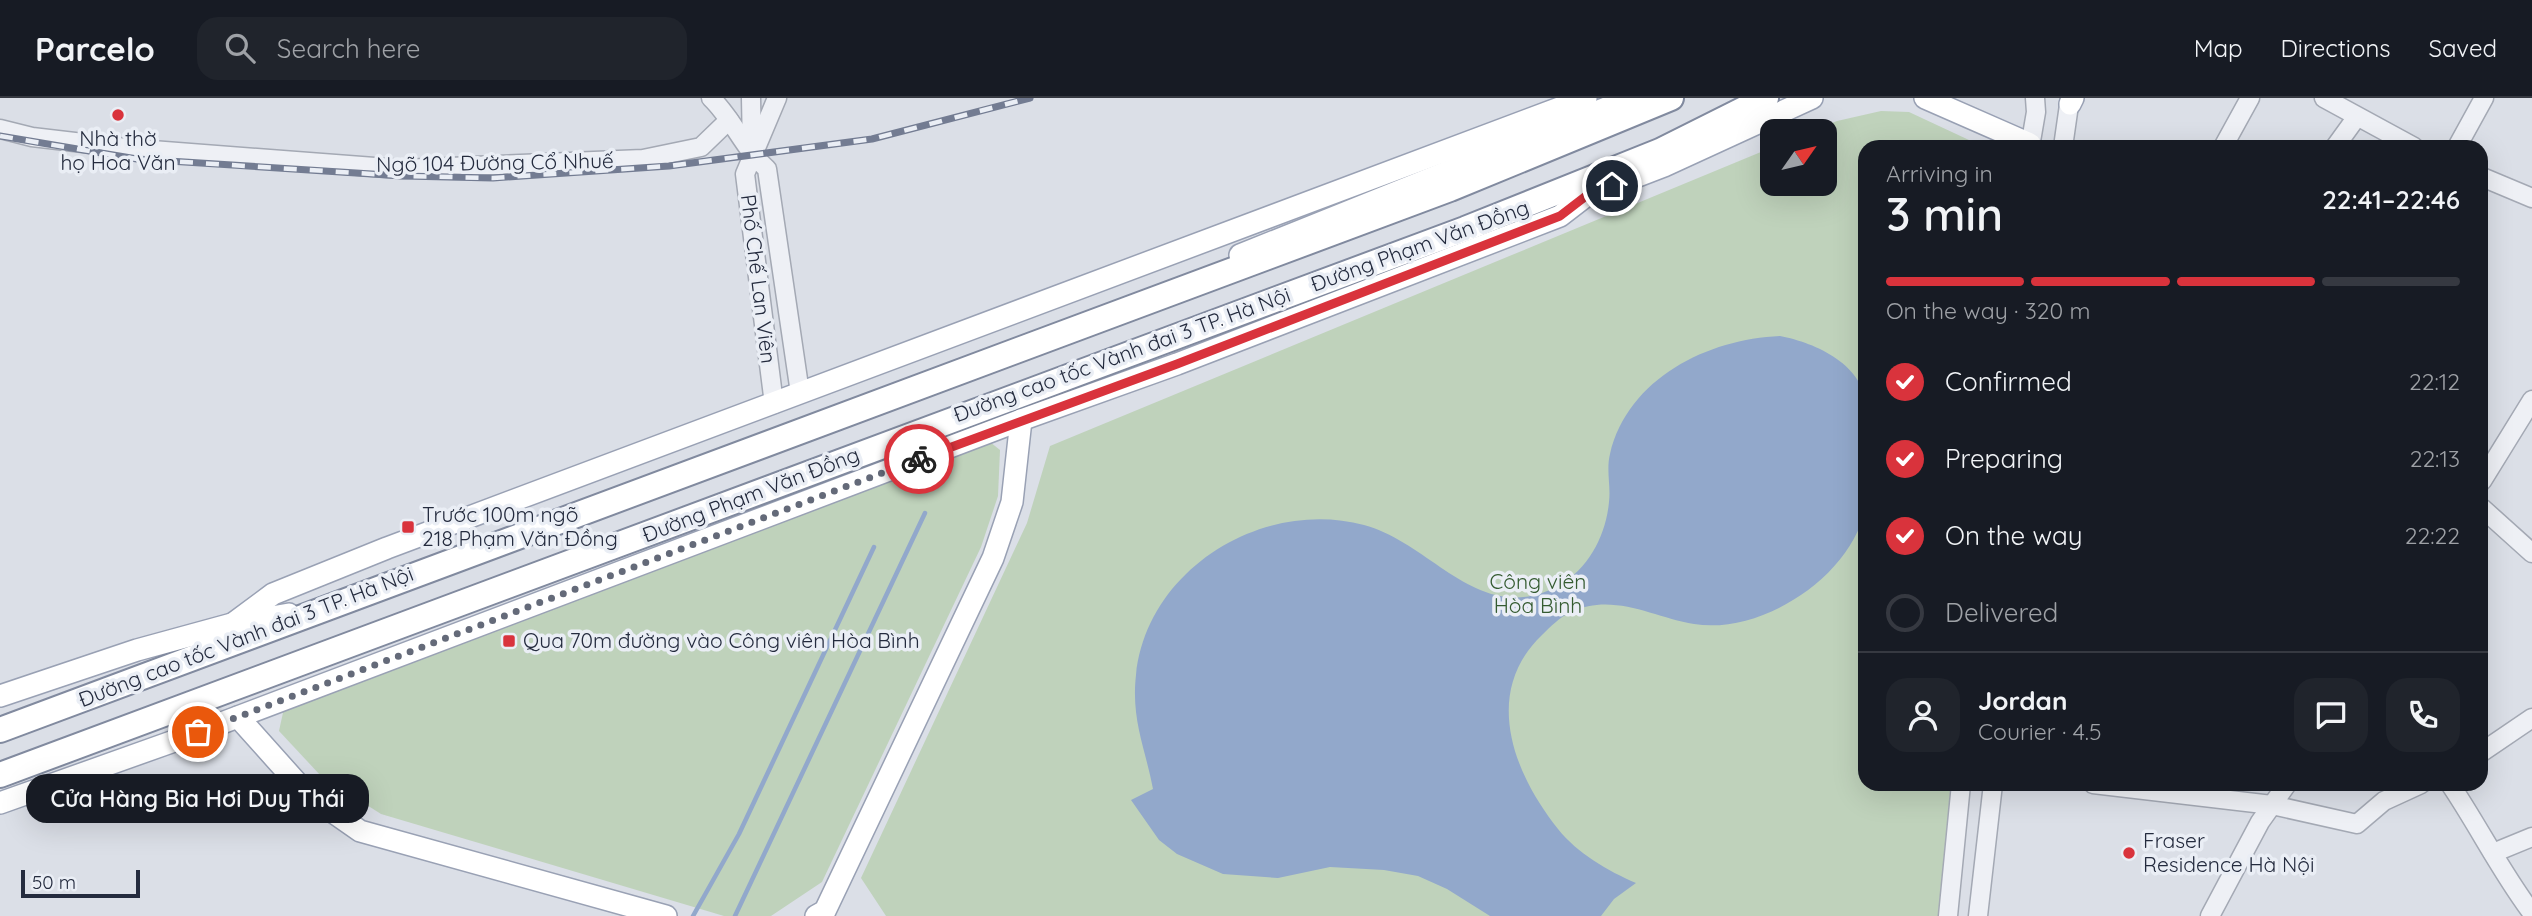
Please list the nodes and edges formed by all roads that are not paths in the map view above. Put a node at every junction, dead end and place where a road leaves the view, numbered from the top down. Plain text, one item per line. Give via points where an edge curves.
1 (710, 98) edge
2 (751, 98) edge
3 (777, 98) edge
4 (1586, 98) edge
5 (1630, 98) edge
6 (1671, 98) edge
7 (1766, 98) edge
8 (1812, 98) edge
9 (1925, 98) edge
10 (2035, 98) edge
11 (2250, 98) edge
12 (2324, 98) edge
13 (2484, 98) edge
14 (2071, 100) edge
15 (2357, 118) junction
16 (729, 120) junction
17 (0, 129) edge
18 (2019, 140) edge
19 (2031, 140) edge
20 (2064, 140) edge
21 (2227, 140) edge
22 (2340, 140) edge
23 (2400, 140) edge
24 (2462, 140) edge
25 (752, 156) junction
26 (2488, 180) edge
27 (1586, 196) junction
28 (2532, 198) edge
29 (800, 393) junction
30 (2532, 400) edge
31 (774, 404) junction
32 (1021, 420) junction
33 (2488, 471) edge
34 (2488, 513) edge
35 (2532, 553) edge
36 (232, 624) junction
37 (0, 695) edge
38 (238, 717) junction
39 (2532, 718) edge
40 (0, 730) edge
41 (2488, 748) edge
42 (0, 775) edge
43 (0, 785) edge
44 (1960, 791) edge
45 (1992, 791) edge
46 (2169, 791) edge
47 (2282, 791) edge
48 (2406, 791) edge
49 (2454, 791) edge
50 (0, 803) edge
51 (2272, 805) junction
52 (2532, 837) edge
53 (2493, 853) junction
54 (1953, 863) junction
55 (1984, 867) junction
56 (820, 913) edge
57 (2532, 913) edge
58 (666, 916) edge
59 (1948, 916) edge
60 (1978, 916) edge
61 (2210, 916) edge

1 - 16 street
2 - 25 street, Phố Chế Lan Viên
3 - 25 street
4 - 29 main road
5 - 36 main road via 1087,315 282,616
6 - 40 highway, Đường cao tốc Vành đai 3 TP. Hà Nội via 1450,189
7 - 42 highway, Đường cao tốc Vành đai 3 TP. Hà Nội via 1660,151 1465,229
8 - 27 main road, Đường Phạm Văn Đồng via 1664,166
9 - 18 main road
10 - 19 street
11 - 21 street
12 - 15 street
13 - 24 street
14 - 20 street
15 - 22 street
15 - 23 street
16 - 17 street, Ngõ 104 Đường Cổ Nhuế via 701,147 643,159 401,169 126,148
16 - 25 street
25 - 29 street, Phố Chế Lan Viên via 767,169
25 - 31 street, Phố Chế Lan Viên via 745,174
26 - 28 street
27 - 32 main road, Đường Phạm Văn Đồng via 1560,216
27 - 43 main road, Đường Phạm Văn Đồng via 1552,198 1164,340 567,564
29 - 31 main road
30 - 33 street
31 - 36 main road via 272,594
32 - 38 main road, Đường Phạm Văn Đồng
32 - 56 main road via 1012,502 993,558
34 - 35 street
36 - 37 main road
38 - 50 main road, Đường Phạm Văn Đồng
38 - 58 main road via 306,794 360,831
39 - 41 street
44 - 54 street
45 - 55 street
46 - 51 street
47 - 51 street
48 - 51 street via 2384,801 2357,824
49 - 53 street
51 - 61 street
52 - 53 street
53 - 57 street via 2500,871
54 - 55 street
54 - 59 street
55 - 60 street

